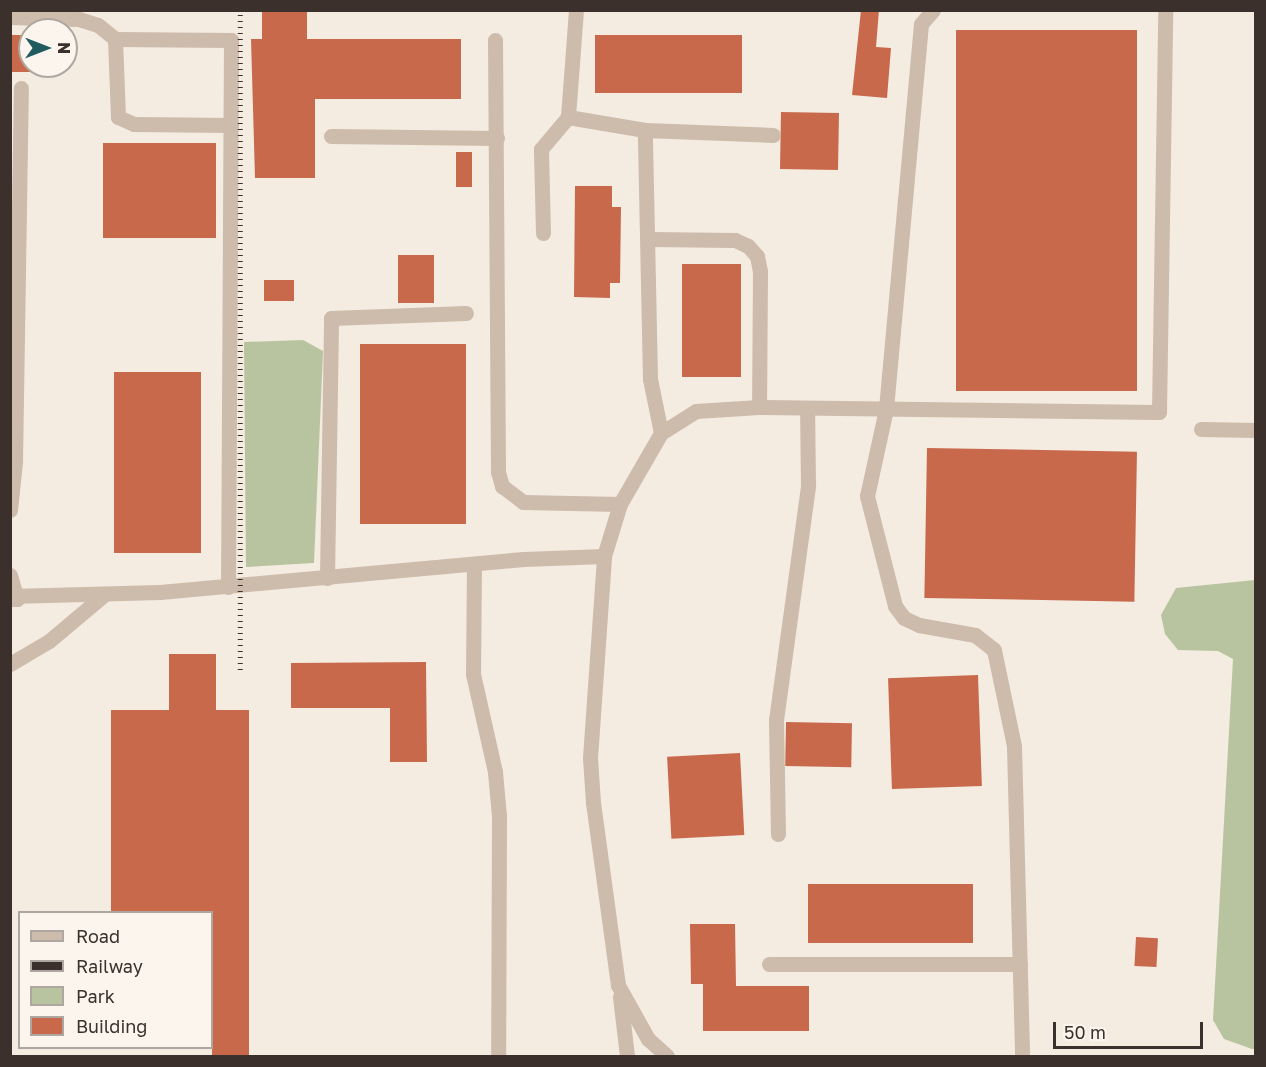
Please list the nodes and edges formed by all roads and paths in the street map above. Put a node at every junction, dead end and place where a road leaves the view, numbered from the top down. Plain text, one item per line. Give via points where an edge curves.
1 (576, 10) edge
2 (933, 10) edge
3 (1165, 10) edge
4 (10, 16) edge
5 (115, 39) junction
6 (495, 40) dead end
7 (21, 88) dead end
8 (568, 117) junction
9 (231, 125) junction
10 (645, 130) junction
11 (773, 135) dead end
12 (331, 136) dead end
13 (497, 138) junction
14 (543, 233) dead end
15 (649, 239) junction
16 (466, 313) dead end
17 (759, 406) junction
18 (807, 408) junction
19 (886, 410) junction
20 (1201, 429) dead end
21 (1256, 430) edge
22 (661, 433) junction
23 (620, 504) junction
24 (10, 510) edge
25 (604, 556) junction
26 (474, 564) junction
27 (10, 575) edge
28 (327, 578) junction
29 (228, 587) junction
30 (105, 594) junction
31 (13, 598) edge
32 (10, 664) edge
33 (778, 834) dead end
34 (768, 964) dead end
35 (1020, 964) junction
36 (618, 985) junction
37 (498, 1056) edge
38 (627, 1056) edge
39 (667, 1056) edge
40 (1022, 1056) edge

1 - 8 street
2 - 19 street via 921,24
3 - 19 street via 1159,412
4 - 5 street via 79,19 99,25
5 - 9 street via 118,117 134,124
5 - 9 street via 231,40
6 - 13 street
7 - 24 street via 15,450
8 - 10 street
8 - 14 street via 542,149
9 - 29 street
10 - 11 street
10 - 15 street
12 - 13 street
13 - 23 street via 498,472 502,486 523,502
15 - 17 street via 735,240 757,256
15 - 22 street via 650,379
16 - 28 street via 331,318
17 - 18 street
17 - 22 street via 696,411
18 - 19 street
18 - 33 street via 808,485 776,720
19 - 35 street via 867,496 895,606 904,618 919,625 975,634 994,650 1014,746
20 - 21 street
22 - 23 street
23 - 25 street
25 - 26 street
25 - 36 street via 590,759
26 - 28 street
26 - 37 street via 473,674 495,772 499,816
27 - 31 street
28 - 29 street
29 - 30 street
30 - 31 street
30 - 32 street via 49,640
34 - 35 street
35 - 40 street
36 - 38 street
36 - 39 street via 648,1040

